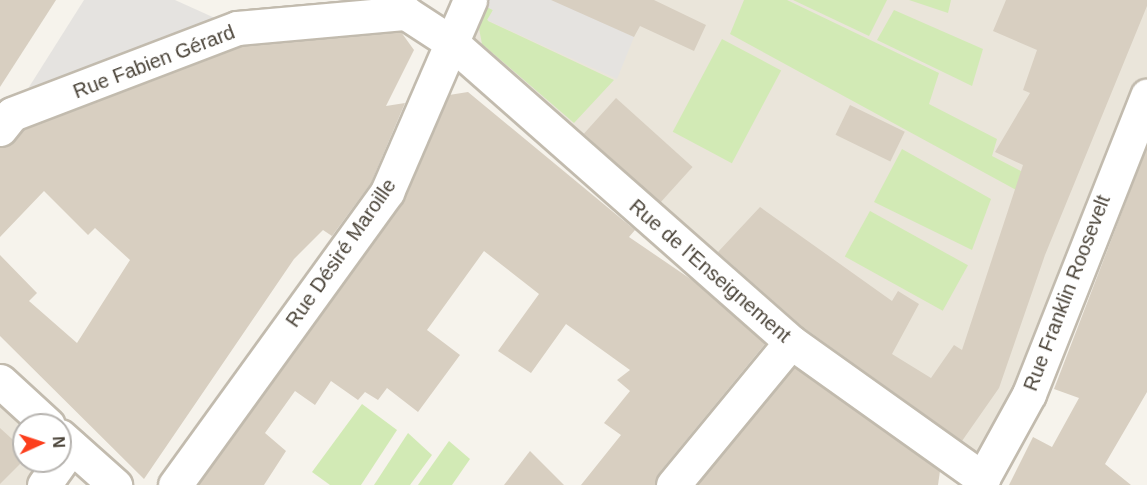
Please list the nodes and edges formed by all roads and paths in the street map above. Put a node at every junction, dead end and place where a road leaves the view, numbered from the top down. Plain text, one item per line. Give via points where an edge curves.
1 (470, 0) edge
2 (452, 43) junction
3 (1147, 96) edge
4 (0, 129) edge
5 (791, 342) junction
6 (0, 381) edge
7 (35, 413) edge
8 (72, 447) edge
9 (981, 482) edge
10 (115, 485) edge
11 (175, 485) edge
12 (673, 485) edge

1 - 2 street, Rue Désiré Maroille
2 - 4 street, Rue Fabien Gérard via 406,13 388,11 237,28 12,114
2 - 5 street, Rue de l'Enseignement
2 - 11 street, Rue Désiré Maroille via 387,192
3 - 9 street, Rue Franklin Roosevelt via 1029,394
5 - 9 street, Rue de l'Enseignement
5 - 12 street
6 - 7 street
8 - 10 street

